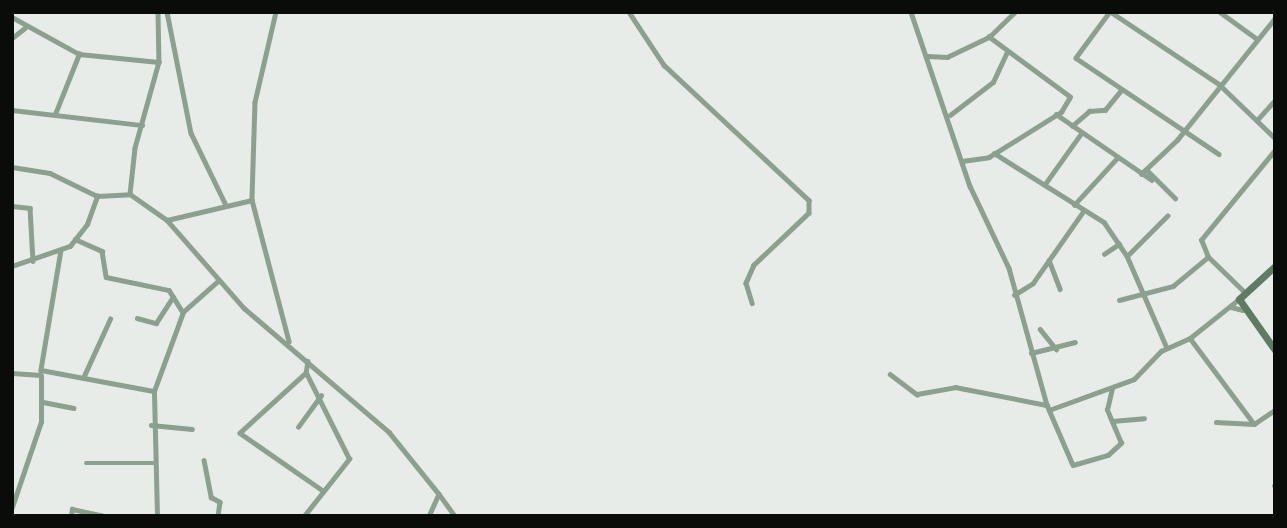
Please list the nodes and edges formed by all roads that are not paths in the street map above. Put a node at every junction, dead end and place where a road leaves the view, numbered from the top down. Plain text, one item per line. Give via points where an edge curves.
1 (158, 12) edge
2 (167, 12) edge
3 (276, 12) edge
4 (629, 12) edge
5 (911, 12) edge
6 (1015, 12) edge
7 (1111, 12) edge
8 (1220, 12) edge
9 (12, 18) edge
10 (1275, 18) edge
11 (25, 28) junction
12 (989, 37) junction
13 (12, 38) edge
14 (1257, 39) junction
15 (79, 54) junction
16 (1006, 54) junction
17 (928, 56) junction
18 (159, 62) junction
19 (1219, 84) junction
20 (1121, 90) junction
21 (1275, 100) edge
22 (12, 110) edge
23 (55, 114) junction
24 (1056, 114) junction
25 (950, 116) junction
26 (1258, 119) junction
27 (142, 125) junction
28 (1072, 126) junction
29 (1182, 132) junction
30 (1080, 135) junction
31 (1275, 138) edge
32 (1275, 150) edge
33 (994, 153) junction
34 (1219, 154) dead end
35 (1117, 158) junction
36 (962, 161) junction
37 (12, 167) edge
38 (1147, 170) junction
39 (1141, 174) junction
40 (1152, 180) junction
41 (1045, 184) junction
42 (130, 194) junction
43 (97, 196) junction
44 (1175, 198) dead end
45 (252, 200) junction
46 (225, 203) junction
47 (1074, 205) junction
48 (12, 206) edge
49 (1082, 213) junction
50 (1167, 216) dead end
51 (167, 220) junction
52 (75, 239) junction
53 (1119, 244) junction
54 (61, 250) junction
55 (1104, 254) dead end
56 (1050, 256) junction
57 (1127, 256) junction
58 (1208, 257) junction
59 (33, 261) junction
60 (12, 266) edge
61 (1273, 270) edge
62 (218, 281) junction
63 (1060, 289) dead end
64 (1014, 295) junction
65 (1147, 296) junction
66 (1242, 296) junction
67 (173, 297) junction
68 (1119, 300) dead end
69 (752, 303) dead end
70 (1231, 307) junction
71 (1243, 310) junction
72 (183, 312) junction
73 (137, 318) dead end
74 (110, 320) dead end
75 (1040, 329) dead end
76 (1190, 338) junction
77 (289, 342) junction
78 (1075, 342) dead end
79 (1167, 348) junction
80 (1056, 349) junction
81 (1275, 350) edge
82 (1030, 352) junction
83 (308, 361) junction
84 (12, 373) edge
85 (306, 373) junction
86 (41, 374) junction
87 (890, 374) dead end
88 (83, 378) junction
89 (1111, 389) junction
90 (154, 391) junction
91 (321, 396) junction
92 (43, 402) junction
93 (73, 408) dead end
94 (1048, 408) junction
95 (1275, 410) edge
96 (1144, 418) dead end
97 (1112, 421) junction
98 (1216, 422) dead end
99 (1254, 424) junction
100 (151, 425) junction
101 (298, 427) dead end
102 (192, 429) dead end
103 (204, 460) dead end
104 (86, 463) dead end
105 (153, 463) junction
106 (322, 490) junction
107 (439, 494) junction
108 (12, 507) edge
109 (71, 516) edge
110 (106, 516) edge
111 (157, 516) edge
112 (218, 516) edge
113 (304, 516) edge
114 (429, 516) edge
115 (455, 516) edge

1 - 18 street
2 - 46 street via 191,133
3 - 45 street via 256,102
4 - 69 street via 664,65 809,200 809,213 754,265 746,283
5 - 17 street
6 - 12 street
7 - 19 street
7 - 20 street via 1076,58
8 - 14 street
9 - 11 street
10 - 14 street
11 - 13 street
11 - 15 street
12 - 16 street
12 - 17 street via 947,57
14 - 19 street
15 - 18 street
15 - 23 street
16 - 24 street via 1068,93
16 - 25 street via 993,82
17 - 25 street
18 - 27 street
19 - 26 street
19 - 29 street
20 - 28 street via 1105,110 1089,111
20 - 29 street
21 - 26 street
22 - 23 street
23 - 27 street
24 - 28 street
24 - 33 street
25 - 36 street
26 - 31 street
27 - 42 street
28 - 30 street
29 - 34 street
29 - 38 street
30 - 35 street
30 - 41 street
32 - 58 street via 1203,233
33 - 36 street
33 - 41 street
35 - 39 street
35 - 47 street
36 - 64 street
37 - 43 street via 50,173
38 - 39 street
38 - 40 street
39 - 40 street
40 - 44 street
41 - 47 street
42 - 43 street
42 - 51 street
43 - 52 street
45 - 46 street
45 - 77 street
46 - 51 street
47 - 49 street
48 - 59 street via 30,208
49 - 53 street via 1104,222
49 - 56 street
50 - 57 street
51 - 62 street
52 - 54 street
52 - 67 street via 102,251 106,277 163,288
53 - 55 street
53 - 57 street
54 - 59 street
54 - 86 street
56 - 63 street via 1048,266
56 - 64 street via 1032,284
57 - 65 street
58 - 65 street via 1173,286
58 - 66 street
59 - 60 street
61 - 66 street
62 - 72 street
62 - 77 street
64 - 82 street
65 - 68 street
65 - 79 street
66 - 70 street
66 - 71 street
67 - 72 street
67 - 73 street via 156,323
70 - 71 street
70 - 76 street
71 - 81 street
72 - 90 street
74 - 88 street
75 - 80 street
76 - 79 street
76 - 99 street
77 - 83 street
78 - 80 street
79 - 89 street via 1135,379
80 - 82 street
82 - 94 street
83 - 85 street
83 - 107 street via 389,432
84 - 86 street
85 - 91 street
85 - 106 street via 240,433
86 - 88 street
86 - 92 street
87 - 94 street via 917,394 955,387
88 - 90 street
89 - 94 street
89 - 97 street via 1106,405
90 - 100 street
91 - 101 street
91 - 106 street via 349,459
92 - 93 street
92 - 108 street
94 - 97 street via 1068,457 1079,466 1117,450 1121,441
95 - 99 street
96 - 97 street
98 - 99 street
100 - 102 street
100 - 105 street
103 - 112 street via 211,497 220,502
104 - 105 street
105 - 111 street
106 - 113 street
107 - 114 street
107 - 115 street
109 - 110 street via 72,509

